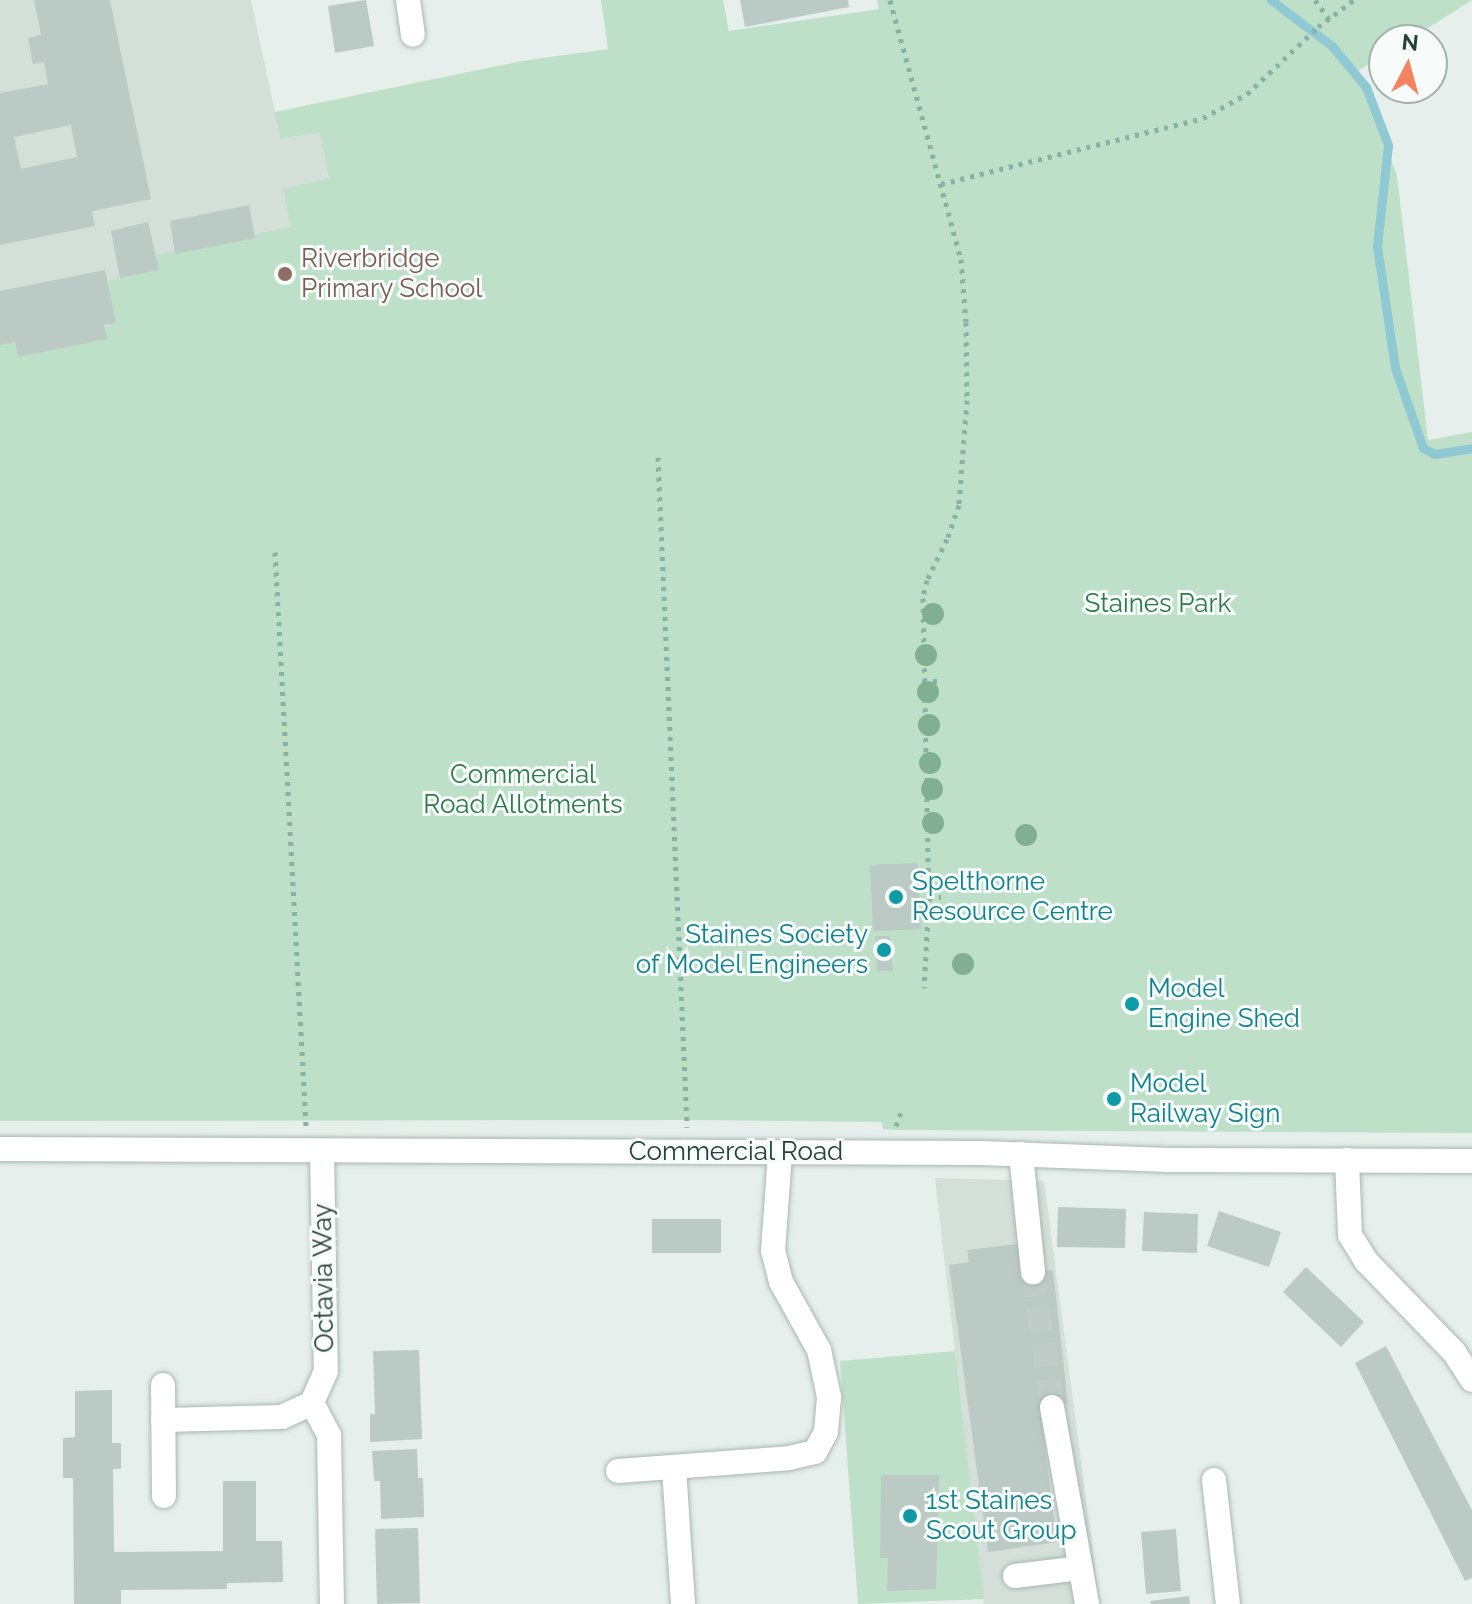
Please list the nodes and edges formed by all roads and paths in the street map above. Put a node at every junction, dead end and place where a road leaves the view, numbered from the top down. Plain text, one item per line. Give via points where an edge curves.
1 (408, 0) edge
2 (890, 0) edge
3 (1315, 0) edge
4 (1354, 0) edge
5 (1329, 19) junction
6 (413, 35) dead end
7 (941, 184) junction
8 (658, 457) dead end
9 (275, 552) dead end
10 (923, 681) junction
11 (937, 681) dead end
12 (929, 897) junction
13 (941, 897) dead end
14 (924, 988) dead end
15 (901, 1112) dead end
16 (895, 1129) dead end
17 (0, 1149) edge
18 (314, 1151) junction
19 (688, 1152) junction
20 (780, 1153) junction
21 (1021, 1154) junction
22 (1347, 1160) junction
23 (1472, 1161) edge
24 (1033, 1272) tunnel mouth
25 (1472, 1380) edge
26 (163, 1385) dead end
27 (312, 1403) junction
28 (1052, 1407) tunnel mouth
29 (163, 1420) junction
30 (674, 1468) junction
31 (618, 1471) dead end
32 (1214, 1480) dead end
33 (164, 1496) dead end
34 (1080, 1568) junction
35 (1015, 1576) dead end
36 (332, 1604) edge
37 (683, 1604) edge
38 (1087, 1604) edge
39 (1228, 1604) edge

1 - 6 street
2 - 7 path
3 - 5 path
4 - 5 path
5 - 7 path via 1247,94 1203,118
7 - 10 path via 961,259 967,400 959,505 923,598
8 - 19 path
9 - 18 path
10 - 11 path
10 - 12 path
12 - 13 path
12 - 14 path
15 - 16 path
17 - 18 street, Commercial Road
18 - 19 street, Commercial Road
18 - 27 street, Octavia Way via 326,1371
19 - 20 street, Commercial Road
20 - 21 street, Commercial Road
20 - 30 street via 773,1251 781,1282 819,1350 829,1397 826,1432 815,1452
21 - 22 street, Commercial Road
21 - 24 street
22 - 23 street, Commercial Road
22 - 25 street via 1350,1235 1366,1261 1454,1352
26 - 29 street
27 - 29 street via 282,1417
27 - 36 street via 329,1435
28 - 34 street
29 - 33 street
30 - 31 street
30 - 37 street
32 - 39 street
34 - 35 street
34 - 38 street

